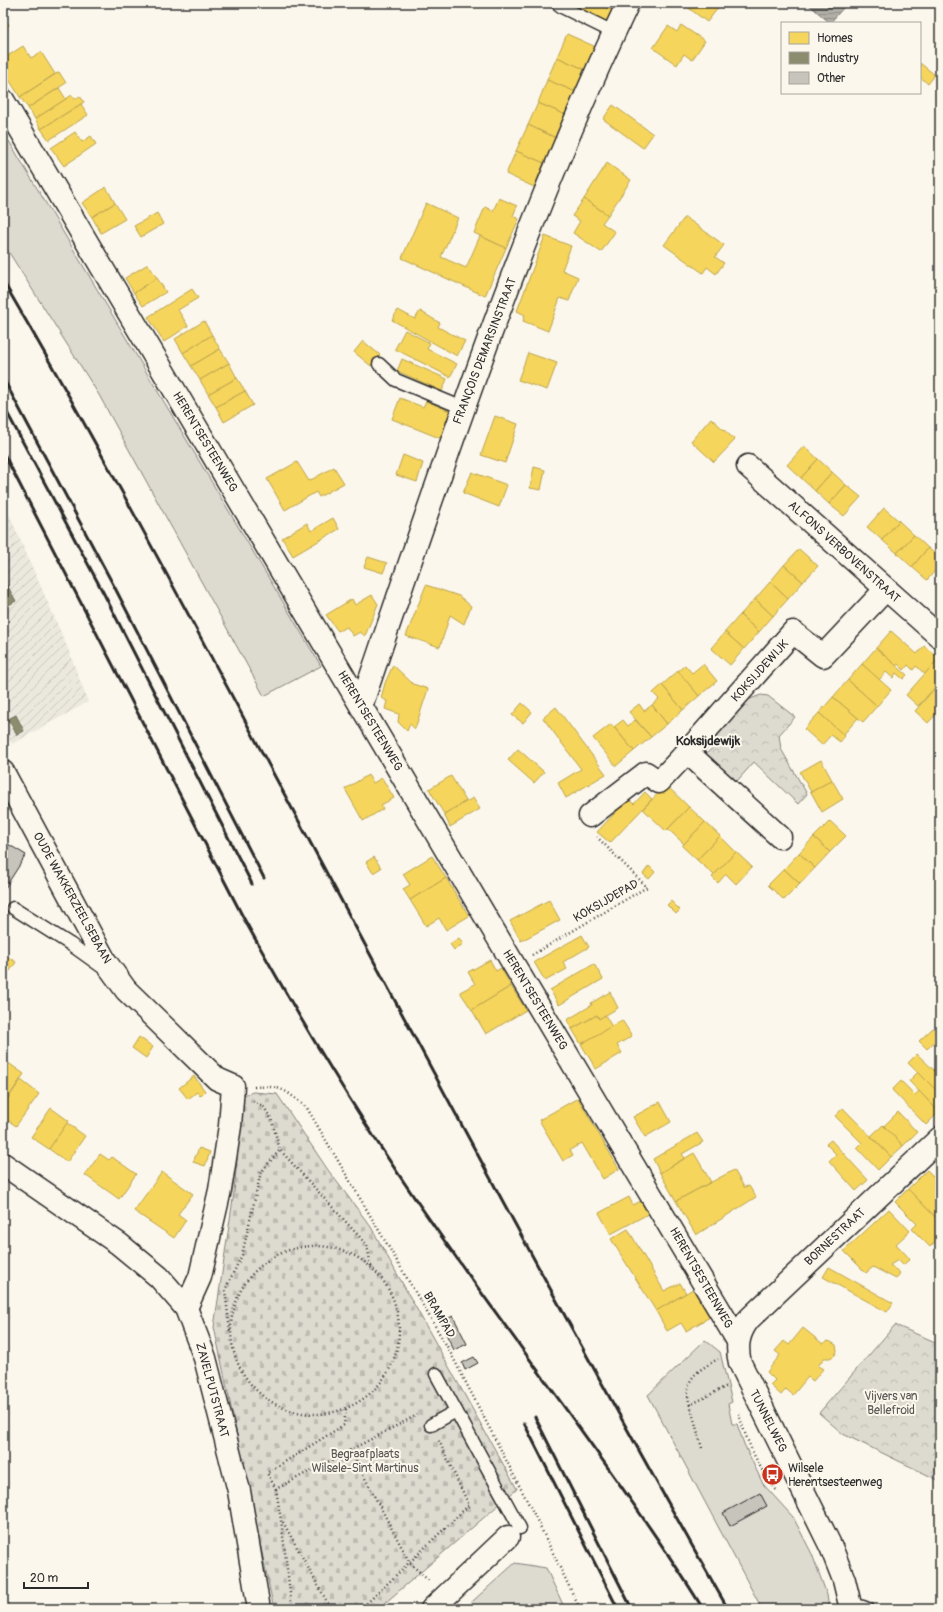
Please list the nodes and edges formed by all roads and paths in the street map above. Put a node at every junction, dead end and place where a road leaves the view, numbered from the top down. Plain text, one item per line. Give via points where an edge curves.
1 (557, 3) edge
2 (628, 3) edge
3 (615, 33) junction
4 (3, 100) edge
5 (380, 364) dead end
6 (463, 408) junction
7 (748, 466) dead end
8 (886, 589) junction
9 (940, 637) edge
10 (361, 706) junction
11 (687, 752) junction
12 (3, 772) edge
13 (590, 816) joint
14 (780, 837) dead end
15 (13, 908) dead end
16 (514, 965) junction
17 (118, 979) junction
18 (240, 1087) junction
19 (940, 1138) edge
20 (280, 1150) junction
21 (3, 1164) edge
22 (371, 1267) junction
23 (186, 1308) junction
24 (232, 1341) junction
25 (738, 1344) junction
26 (436, 1374) dead end
27 (745, 1377) junction
28 (690, 1405) junction
29 (346, 1408) junction
30 (456, 1411) junction
31 (431, 1425) junction
32 (702, 1448) dead end
33 (350, 1450) junction
34 (276, 1489) junction
35 (281, 1520) junction
36 (514, 1533) joint
37 (410, 1563) junction
38 (439, 1602) edge
39 (856, 1608) edge
40 (259, 1609) edge
41 (292, 1609) edge
42 (331, 1609) edge
43 (361, 1609) edge
44 (580, 1609) edge

1 - 3 lane
2 - 3 street, FRANÇOIS DEMARSINSTRAAT
3 - 6 street, FRANÇOIS DEMARSINSTRAAT via 552,176
4 - 10 street, HERENTSESTEENWEG
5 - 6 lane via 396,380
6 - 10 street, FRANÇOIS DEMARSINSTRAAT
7 - 8 street, ALFONS VERBOVENSTRAAT
8 - 9 street, ALFONS VERBOVENSTRAAT
8 - 11 street, KOKSIJDEWIJK via 823,656 794,632
10 - 16 street, HERENTSESTEENWEG
11 - 13 street, KOKSIJDEWIJK via 659,782 646,773
11 - 14 street
12 - 17 street, OUDE WAKKERZEELSEBAAN via 105,961
13 - 16 path, KOKSIJDEPAD via 591,831 647,887
15 - 17 lane via 70,944
16 - 25 street, HERENTSESTEENWEG
17 - 18 street, OUDE WAKKERZEELSEBAAN via 126,990 218,1079
18 - 20 path via 253,1101 263,1106 271,1118
18 - 23 street via 200,1277
18 - 44 path, BRAMPAD via 271,1086 287,1091 307,1108 448,1348
19 - 25 street, BORNESTRAAT via 748,1319 741,1331
20 - 22 path via 366,1245
20 - 24 path via 261,1172 242,1256 225,1290
21 - 23 street, ZAVELPUTSTRAAT via 119,1244 159,1277
22 - 24 path via 346,1252 320,1246 290,1250 269,1260 251,1275 241,1291 232,1318
22 - 29 path via 386,1283 397,1309 399,1339 389,1371 369,1395
23 - 40 street, ZAVELPUTSTRAAT via 206,1358 239,1491
24 - 29 path via 244,1376 259,1393 290,1410 317,1415
25 - 27 street, TUNNELWEG
25 - 28 path via 706,1366 690,1381 687,1389
26 - 30 lane
27 - 28 path
27 - 39 street, TUNNELWEG via 831,1547
28 - 32 path
29 - 34 path via 344,1425 267,1473
30 - 31 lane
30 - 36 lane
31 - 33 path via 424,1412
31 - 37 path via 469,1505
33 - 34 path
33 - 37 path
34 - 35 path
35 - 41 path
35 - 42 path
36 - 38 street
37 - 38 path
37 - 43 path

